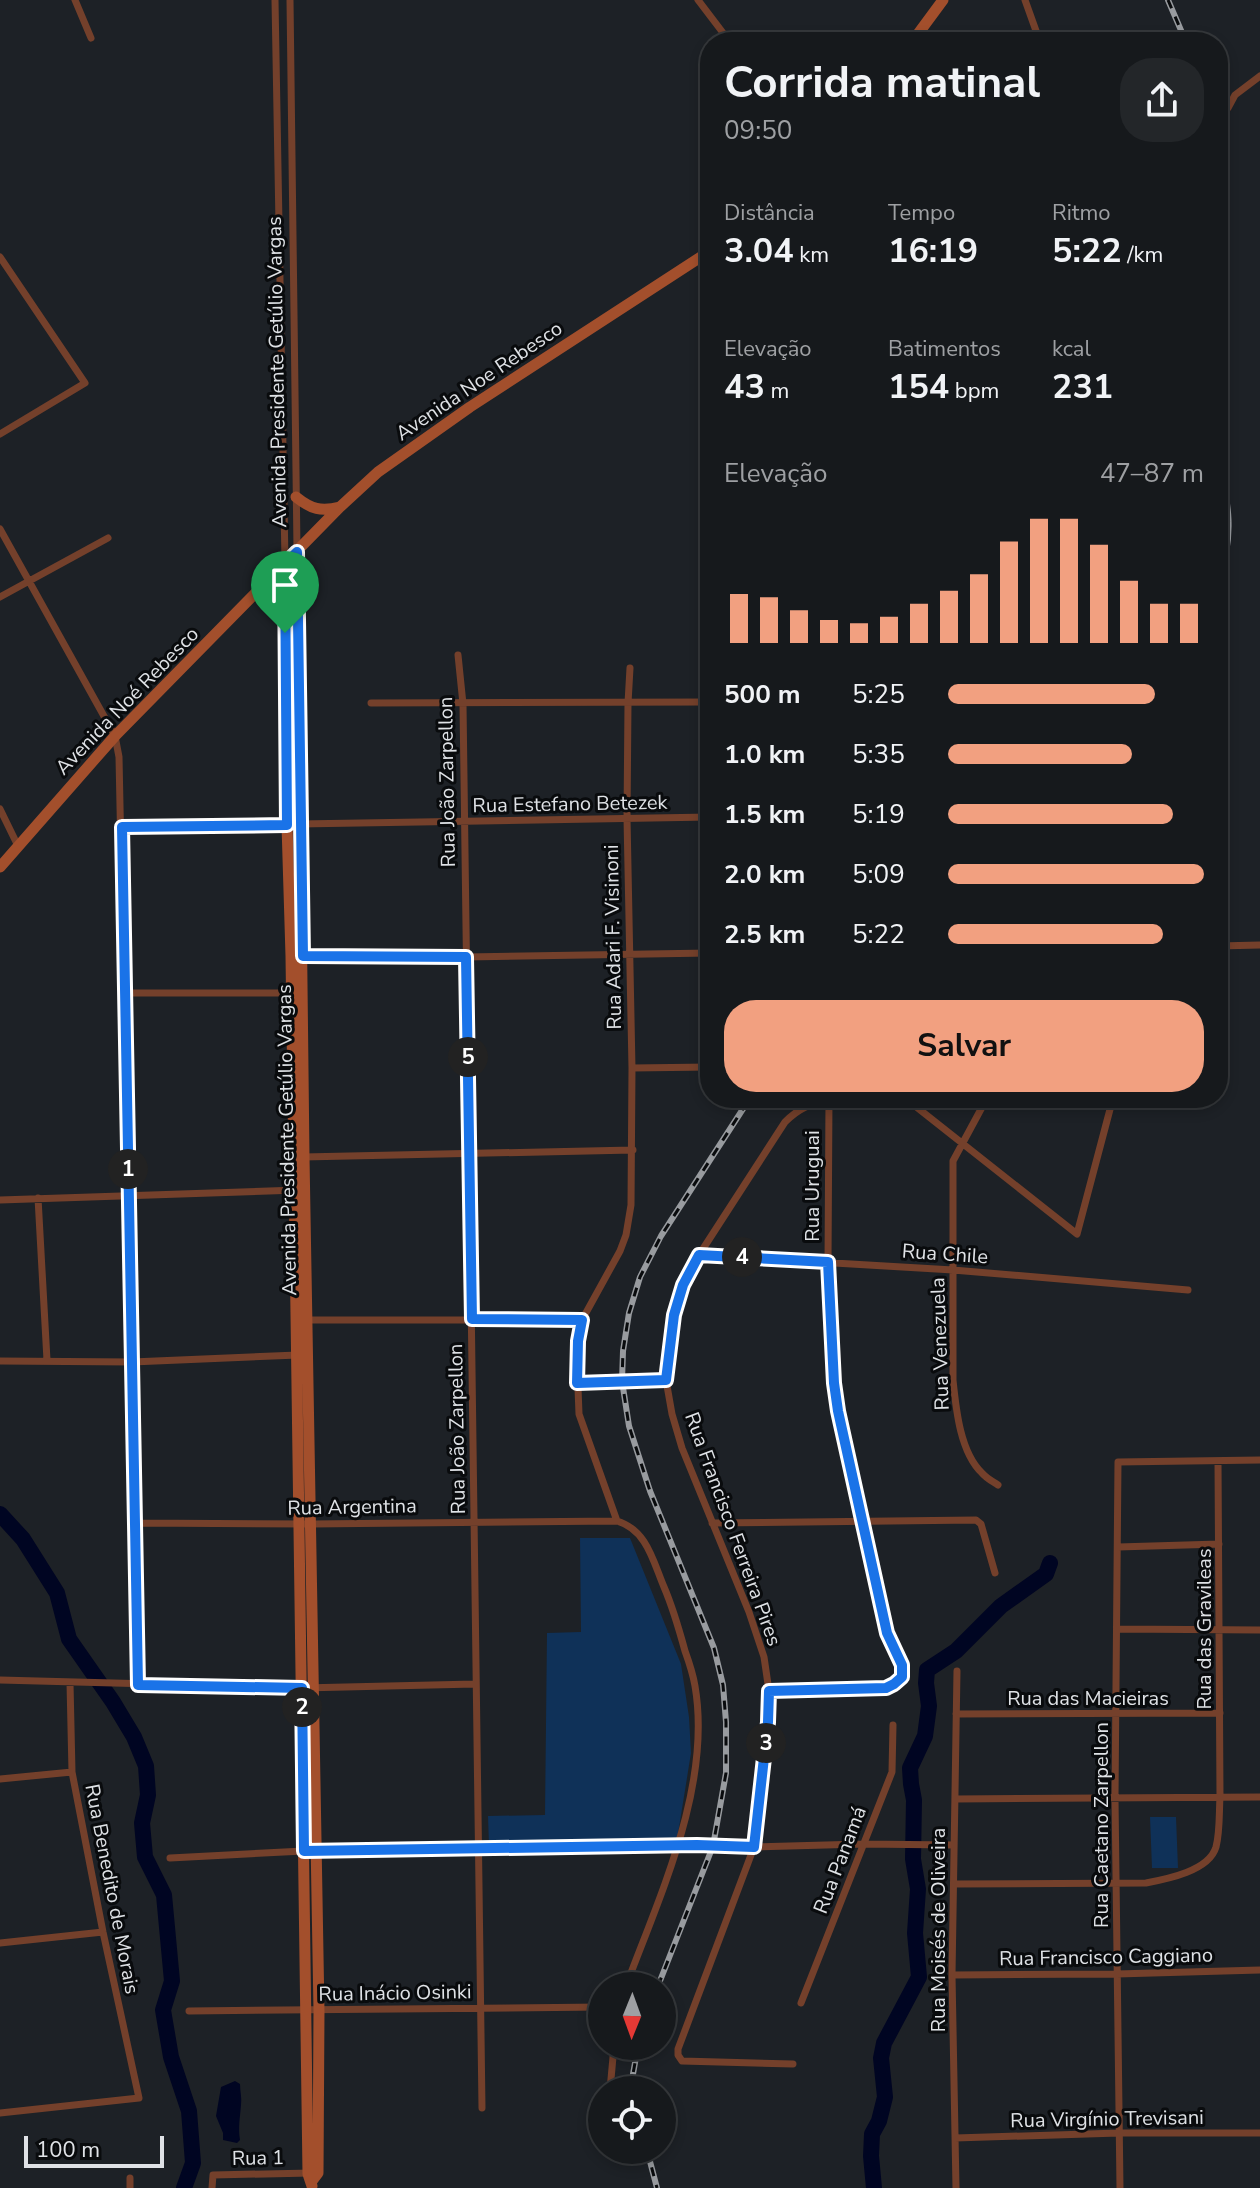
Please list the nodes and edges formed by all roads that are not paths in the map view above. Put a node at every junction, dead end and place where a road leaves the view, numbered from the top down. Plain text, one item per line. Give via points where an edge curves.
1 (75, 0) edge
2 (275, 0) edge
3 (290, 0) edge
4 (698, 0) edge
5 (943, 0) edge
6 (1025, 0) edge
7 (722, 32) edge
8 (921, 32) edge
9 (1036, 32) edge
10 (91, 38) dead end
11 (1260, 76) edge
12 (1228, 108) dead end
13 (0, 257) edge
14 (700, 258) edge
15 (9, 271) junction
16 (0, 277) edge
17 (282, 356) junction
18 (295, 356) junction
19 (0, 434) edge
20 (296, 497) junction
21 (340, 507) junction
22 (0, 529) edge
23 (108, 538) dead end
24 (297, 552) junction
25 (285, 564) junction
26 (28, 582) junction
27 (0, 597) edge
28 (458, 655) dead end
29 (630, 668) dead end
30 (700, 702) edge
31 (371, 703) dead end
32 (628, 703) junction
33 (463, 704) junction
34 (115, 736) junction
35 (0, 809) edge
36 (700, 817) edge
37 (627, 818) junction
38 (464, 823) junction
39 (287, 825) junction
40 (301, 825) junction
41 (122, 827) junction
42 (18, 846) junction
43 (0, 867) edge
44 (1260, 945) edge
45 (1228, 946) edge
46 (700, 953) edge
47 (629, 954) junction
48 (297, 956) junction
49 (466, 957) junction
50 (297, 992) junction
51 (125, 993) junction
52 (700, 1067) edge
53 (632, 1068) junction
54 (802, 1108) edge
55 (828, 1108) edge
56 (918, 1108) edge
57 (982, 1108) edge
58 (1110, 1108) edge
59 (964, 1144) junction
60 (633, 1150) junction
61 (469, 1153) junction
62 (299, 1157) junction
63 (299, 1190) junction
64 (129, 1196) junction
65 (38, 1198) junction
66 (0, 1200) edge
67 (699, 1255) junction
68 (828, 1262) junction
69 (953, 1270) junction
70 (1188, 1290) dead end
71 (472, 1319) junction
72 (308, 1320) junction
73 (582, 1320) junction
74 (302, 1355) junction
75 (47, 1360) junction
76 (0, 1361) edge
77 (132, 1362) junction
78 (666, 1380) junction
79 (577, 1383) junction
80 (1260, 1460) edge
81 (1218, 1461) junction
82 (998, 1485) dead end
83 (863, 1520) junction
84 (474, 1521) junction
85 (617, 1521) junction
86 (135, 1523) junction
87 (712, 1523) junction
88 (305, 1524) junction
89 (1219, 1544) junction
90 (1118, 1547) junction
91 (995, 1573) dead end
92 (1117, 1629) junction
93 (1220, 1630) junction
94 (1260, 1630) edge
95 (957, 1671) dead end
96 (0, 1680) edge
97 (70, 1683) junction
98 (475, 1684) junction
99 (138, 1685) junction
100 (308, 1688) junction
101 (769, 1691) junction
102 (1220, 1713) junction
103 (956, 1714) junction
104 (1116, 1714) junction
105 (893, 1725) dead end
106 (72, 1772) junction
107 (0, 1779) edge
108 (1220, 1797) junction
109 (1260, 1797) edge
110 (1115, 1798) junction
111 (955, 1799) junction
112 (862, 1844) junction
113 (678, 1845) junction
114 (954, 1845) junction
115 (754, 1847) junction
116 (478, 1849) junction
117 (310, 1851) junction
118 (170, 1858) dead end
119 (954, 1884) junction
120 (1117, 1884) junction
121 (103, 1932) junction
122 (0, 1943) edge
123 (1260, 1970) edge
124 (631, 1972) edge
125 (1117, 1974) junction
126 (952, 1975) junction
127 (801, 2003) dead end
128 (480, 2007) junction
129 (588, 2007) edge
130 (305, 2010) junction
131 (189, 2011) dead end
132 (319, 2011) junction
133 (793, 2064) dead end
134 (482, 2108) dead end
135 (0, 2113) edge
136 (1119, 2133) junction
137 (1260, 2133) edge
138 (955, 2138) junction
139 (130, 2178) dead end
140 (312, 2179) edge
141 (130, 2188) edge
142 (212, 2188) edge
143 (956, 2188) edge
144 (1120, 2188) edge

1 - 10 street
2 - 17 street, Avenida Presidente Getúlio Vargas
3 - 18 street, Avenida Presidente Getúlio Vargas
4 - 7 street
5 - 8 main road
6 - 9 street
11 - 12 street via 1235,95
13 - 15 street
14 - 21 main road, Avenida Noe Rebesco via 470,407 378,472
15 - 16 street
15 - 19 street via 85,383
17 - 18 street
17 - 25 street, Avenida Presidente Getúlio Vargas
18 - 20 street, Avenida Presidente Getúlio Vargas
20 - 21 main road via 321,511
20 - 24 street, Avenida Presidente Getúlio Vargas
21 - 24 main road, Avenida Noe Rebesco
22 - 26 street
23 - 26 street
24 - 25 main road, Avenida Noe Rebesco
24 - 40 main road, Avenida Presidente Getúlio Vargas
25 - 34 main road, Avenida Noé Rebesco
25 - 39 main road, Avenida Presidente Getúlio Vargas
26 - 27 street
26 - 34 street
28 - 33 street, Rua João Zarpellon
29 - 32 street, Rua Adari F. Visinoni
30 - 32 street
31 - 33 street
32 - 33 street
32 - 37 street, Rua Adari F. Visinoni
33 - 38 street, Rua João Zarpellon
34 - 41 street
34 - 42 main road, Avenida Noé Rebesco
35 - 42 street
36 - 37 street, Rua Estefano Betezek
37 - 38 street, Rua Estefano Betezek
37 - 47 street, Rua Adari F. Visinoni
38 - 40 street, Rua Estefano Betezek
38 - 49 street, Rua João Zarpellon
39 - 40 street, Rua Estefano Betezek
39 - 41 street, Rua Estefano Betezek
39 - 48 main road, Avenida Presidente Getúlio Vargas
40 - 48 main road, Avenida Presidente Getúlio Vargas
41 - 51 street
42 - 43 main road, Avenida Noé Rebesco
44 - 45 street
46 - 47 street
47 - 49 street
47 - 53 street, Rua Adari F. Visinoni
48 - 49 street
48 - 50 main road, Avenida Presidente Getúlio Vargas
49 - 61 street, Rua João Zarpellon
50 - 51 street
50 - 62 main road, Avenida Presidente Getúlio Vargas
51 - 64 street
52 - 53 street
53 - 60 street, Rua Adari F. Visinoni
54 - 67 street, Rua Francisco Ferreira Pires via 785,1122
55 - 68 street, Rua Uruguai
56 - 59 street
57 - 59 street, Rua Venezuela
58 - 59 street via 1077,1234
59 - 69 street, Rua Venezuela via 953,1161
60 - 61 street
60 - 73 street, Rua Adari F. Visinoni via 626,1235
61 - 62 street
61 - 71 street, Rua João Zarpellon
62 - 63 main road, Avenida Presidente Getúlio Vargas
63 - 64 street
63 - 72 main road, Avenida Presidente Getúlio Vargas
63 - 74 main road, Avenida Presidente Getúlio Vargas
64 - 65 street
64 - 77 street
65 - 66 street
65 - 75 street
67 - 68 street, Rua Chile
67 - 78 street, Rua Francisco Ferreira Pires via 674,1315
68 - 69 street, Rua Chile
68 - 83 street, Rua Uruguai via 834,1383
69 - 70 street, Rua Chile
69 - 82 street, Rua Venezuela via 956,1416 971,1460
71 - 72 street
71 - 73 street
71 - 84 street, Rua João Zarpellon
72 - 74 main road, Avenida Presidente Getúlio Vargas
73 - 79 street
74 - 77 street
74 - 88 main road, Avenida Presidente Getúlio Vargas
75 - 76 street
75 - 77 street
77 - 86 street
78 - 79 street
78 - 87 street, Rua Francisco Ferreira Pires via 682,1448
79 - 85 street via 583,1431
80 - 81 street
81 - 89 street, Rua das Gravileas
81 - 90 street, Rua Caetano Zarpellon via 1118,1462
83 - 87 street
83 - 91 street via 976,1520
83 - 101 street, Rua Uruguai via 902,1677 886,1688
84 - 85 street, Rua Argentina
84 - 88 street, Rua Argentina
84 - 98 street, Rua João Zarpellon
85 - 113 street via 629,1524 647,1547 672,1605 695,1684 696,1749
86 - 88 street, Rua Argentina
86 - 99 street
87 - 101 street, Rua Francisco Ferreira Pires via 749,1612
88 - 100 main road, Avenida Presidente Getúlio Vargas
89 - 90 street
89 - 93 street, Rua das Gravileas
90 - 92 street, Rua Caetano Zarpellon
92 - 93 street
92 - 104 street, Rua Caetano Zarpellon
93 - 94 street
93 - 102 street, Rua das Gravileas
95 - 103 street, Rua Moisés de Oliveira
96 - 97 street
97 - 99 street
97 - 106 street, Rua Benedito de Morais
98 - 100 street
98 - 116 street, Rua João Zarpellon
99 - 100 street
100 - 117 main road, Avenida Presidente Getúlio Vargas
101 - 115 street, Rua Francisco Ferreira Pires
102 - 104 street, Rua das Macieiras
102 - 108 street, Rua das Gravileas
103 - 104 street, Rua das Macieiras
103 - 111 street, Rua Moisés de Oliveira
104 - 110 street, Rua Caetano Zarpellon
105 - 112 street, Rua Panamá via 892,1772
106 - 107 street
106 - 121 street, Rua Benedito de Morais
108 - 109 street
108 - 110 street
108 - 120 street, Rua das Gravileas via 1217,1845 1202,1866 1165,1880
110 - 111 street
110 - 120 street, Rua Caetano Zarpellon
111 - 114 street, Rua Moisés de Oliveira
112 - 114 street
112 - 115 street
112 - 127 street, Rua Panamá
113 - 115 street
113 - 116 street
113 - 124 street
114 - 119 street, Rua Moisés de Oliveira
115 - 133 street, Rua Francisco Ferreira Pires via 678,2055 682,2061
116 - 117 street
116 - 128 street, Rua João Zarpellon
117 - 118 street
117 - 130 main road, Avenida Presidente Getúlio Vargas
117 - 132 main road, Avenida Presidente Getúlio Vargas
119 - 120 street, Rua das Gravileas
119 - 126 street, Rua Moisés de Oliveira
120 - 125 street, Rua Caetano Zarpellon
121 - 122 street
121 - 135 street, Rua Benedito de Morais via 139,2098
123 - 125 street, Rua Francisco Caggiano
125 - 126 street, Rua Francisco Caggiano
125 - 136 street, Rua Caetano Zarpellon
126 - 138 street, Rua Moisés de Oliveira
128 - 129 street, Rua Inácio Osinki
128 - 132 street, Rua Inácio Osinki
128 - 134 street, Rua João Zarpellon
130 - 131 street, Rua Inácio Osinki
130 - 132 street, Rua Inácio Osinki
130 - 140 main road, Avenida Presidente Getúlio Vargas
132 - 140 main road, Avenida Presidente Getúlio Vargas
136 - 137 street, Rua Virgínio Trevisani
136 - 138 street, Rua Virgínio Trevisani
136 - 144 street, Rua Caetano Zarpellon
138 - 143 street, Rua Moisés de Oliveira
139 - 141 street
140 - 142 street, Rua 1 via 213,2175

